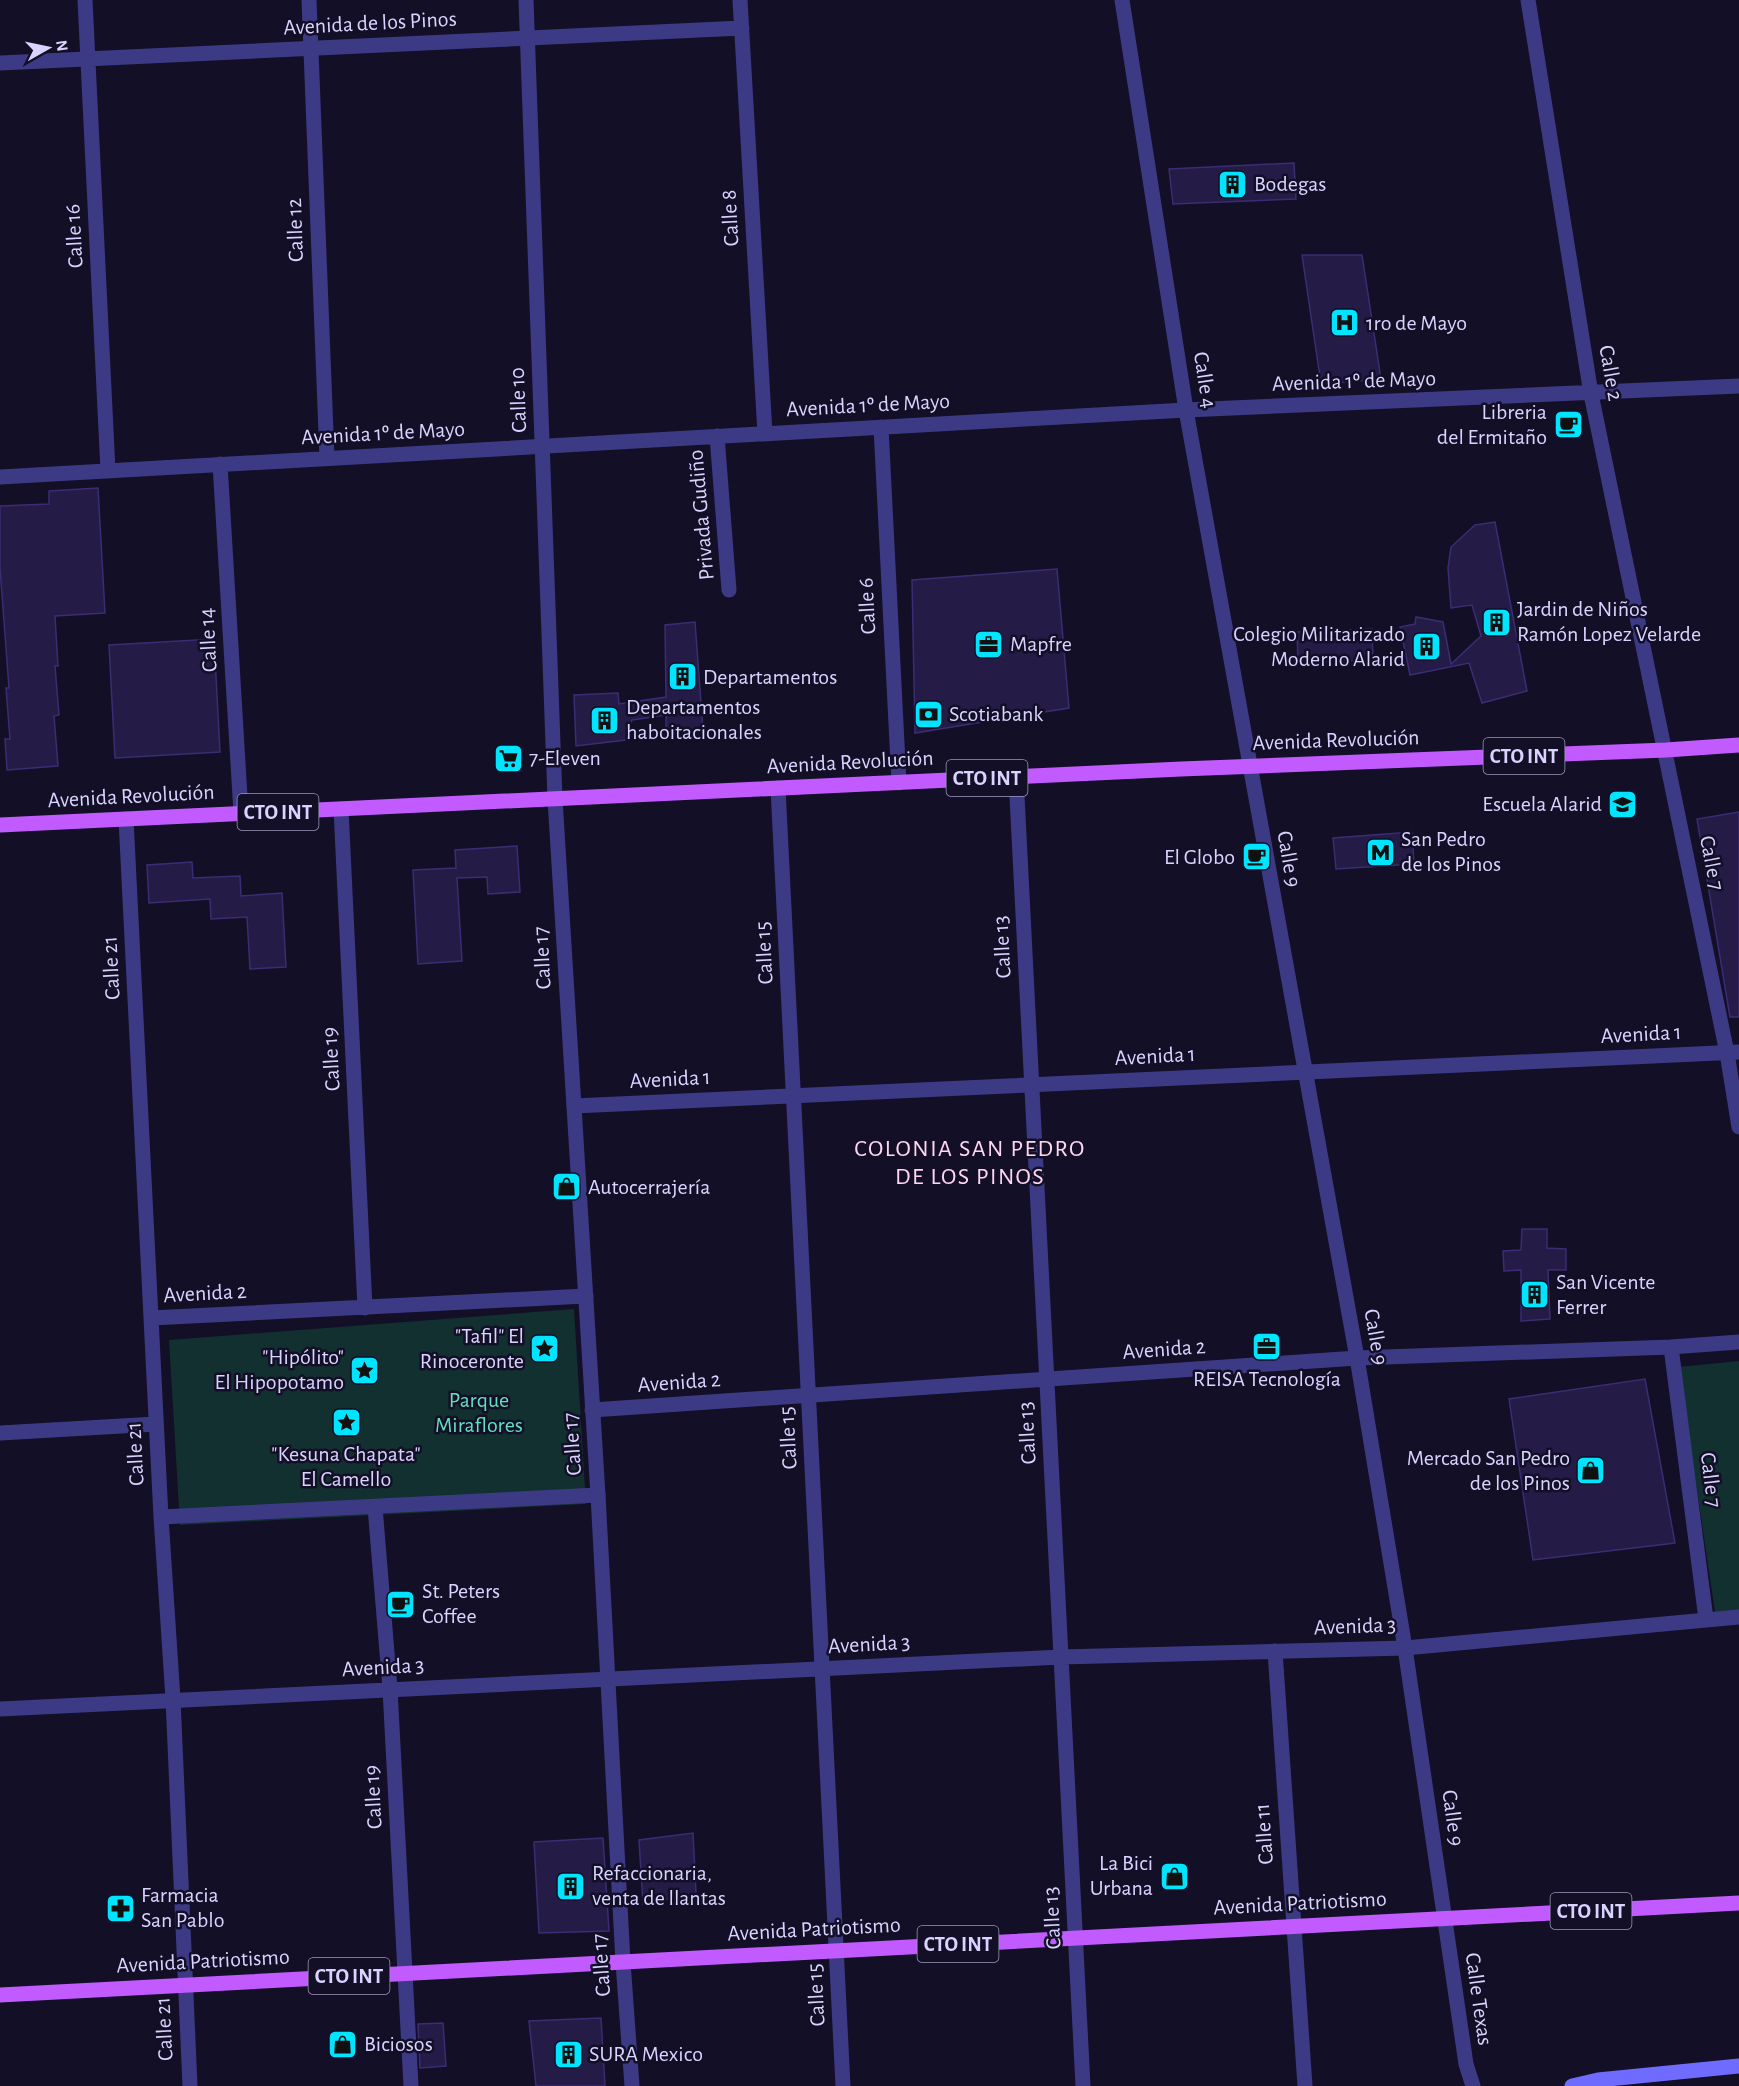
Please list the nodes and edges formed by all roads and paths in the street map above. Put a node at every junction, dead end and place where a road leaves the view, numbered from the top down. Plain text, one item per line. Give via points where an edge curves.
1 (85, 0) edge
2 (309, 0) edge
3 (526, 0) edge
4 (740, 0) edge
5 (1122, 0) edge
6 (1528, 0) edge
7 (742, 28) junction
8 (527, 38) junction
9 (311, 49) junction
10 (88, 59) junction
11 (0, 63) edge
12 (1739, 386) edge
13 (1591, 394) junction
14 (1186, 410) junction
15 (881, 427) junction
16 (765, 434) junction
17 (717, 436) junction
18 (542, 446) junction
19 (327, 458) junction
20 (220, 464) junction
21 (108, 471) junction
22 (0, 477) edge
23 (729, 590) dead end
24 (1739, 745) edge
25 (1666, 750) junction
26 (1249, 766) junction
27 (1016, 777) junction
28 (898, 783) junction
29 (778, 788) junction
30 (555, 799) junction
31 (342, 809) junction
32 (241, 813) junction
33 (126, 819) junction
34 (0, 825) edge
35 (1733, 1052) edge
36 (1306, 1072) junction
37 (1032, 1084) junction
38 (793, 1096) junction
39 (574, 1106) junction
40 (1739, 1127) edge
41 (586, 1296) junction
42 (365, 1308) junction
43 (151, 1318) junction
44 (1739, 1342) edge
45 (1671, 1347) junction
46 (1357, 1359) junction
47 (1047, 1380) junction
48 (808, 1396) junction
49 (592, 1410) junction
50 (156, 1424) junction
51 (0, 1433) edge
52 (598, 1496) junction
53 (375, 1507) junction
54 (161, 1516) junction
55 (1739, 1617) edge
56 (1706, 1619) junction
57 (1405, 1648) junction
58 (1275, 1651) junction
59 (1061, 1657) junction
60 (823, 1669) junction
61 (608, 1678) junction
62 (390, 1689) junction
63 (172, 1699) junction
64 (0, 1709) edge
65 (1739, 1903) edge
66 (1444, 1918) junction
67 (1293, 1926) junction
68 (1076, 1938) junction
69 (836, 1950) junction
70 (623, 1962) junction
71 (404, 1973) junction
72 (185, 1985) junction
73 (0, 1995) edge
74 (1739, 2066) edge
75 (190, 2086) edge
76 (411, 2086) edge
77 (632, 2086) edge
78 (843, 2086) edge
79 (1083, 2086) edge
80 (1305, 2086) edge
81 (1473, 2086) edge
82 (1572, 2086) edge

1 - 10 street, Calle 16
2 - 9 street, Calle 12
3 - 8 street, Calle 10
4 - 7 street, Calle 8
5 - 14 street, Calle 4
6 - 13 street, Calle 2
7 - 8 street, Avenida de los Pinos
7 - 16 street, Calle 8
8 - 9 street, Avenida de los Pinos
8 - 18 street, Calle 10
9 - 10 street, Avenida de los Pinos
9 - 19 street, Calle 12
10 - 11 street, Avenida de los Pinos
10 - 21 street, Calle 16
12 - 13 street, Avenida 1º de Mayo
13 - 14 street, Avenida 1º de Mayo
13 - 25 street, Calle 2
14 - 15 street, Avenida 1º de Mayo
14 - 26 street, Calle 4
15 - 16 street, Avenida 1º de Mayo
15 - 28 street, Calle 6
16 - 17 street, Avenida 1º de Mayo
17 - 18 street, Avenida 1º de Mayo
17 - 23 street, Privada Gudiño
18 - 19 street, Avenida 1º de Mayo
18 - 30 street, Calle 10
19 - 20 street, Avenida 1º de Mayo
20 - 21 street, Avenida 1º de Mayo
20 - 32 street, Calle 14
21 - 22 street, Avenida 1º de Mayo
24 - 25 main road, Avenida Revolución / CTO INT
25 - 26 main road, Avenida Revolución / CTO INT
25 - 35 street, Calle 7
26 - 27 main road, Avenida Revolución / CTO INT
26 - 36 street, Calle 9
27 - 28 main road, Avenida Revolución / CTO INT
27 - 37 street, Calle 13
28 - 29 main road, Avenida Revolución / CTO INT
29 - 30 main road, Avenida Revolución / CTO INT
29 - 38 street, Calle 15
30 - 31 main road, Avenida Revolución / CTO INT
30 - 39 street, Calle 17
31 - 32 main road, Avenida Revolución / CTO INT
31 - 42 street, Calle 19
32 - 33 main road, Avenida Revolución / CTO INT
33 - 34 main road, Avenida Revolución / CTO INT
33 - 43 street, Calle 21
35 - 36 street, Avenida 1
35 - 40 street, Calle 7
36 - 37 street, Avenida 1
36 - 46 street, Calle 9
37 - 38 street, Avenida 1
37 - 47 street, Calle 13
38 - 39 street, Avenida 1
38 - 48 street, Calle 15
39 - 41 street, Calle 17
41 - 42 street, Avenida 2
41 - 49 street, Calle 17
42 - 43 street, Avenida 2
43 - 50 street, Calle 21
44 - 45 street, Avenida 2
45 - 46 street, Avenida 2
45 - 56 street, Calle 7
46 - 47 street, Avenida 2
46 - 57 street, Calle 9
47 - 48 street, Avenida 2
47 - 59 street, Calle 13
48 - 49 street, Avenida 2
48 - 60 street, Calle 15
49 - 52 street, Calle 17
50 - 51 street
50 - 54 street, Calle 21
52 - 53 street
52 - 61 street, Calle 17
53 - 54 street
53 - 62 street, Calle 19
54 - 63 street, Calle 21
55 - 56 street, Avenida 3
56 - 57 street, Avenida 3
57 - 58 street, Avenida 3
57 - 66 street, Calle 9
58 - 59 street, Avenida 3
58 - 67 street, Calle 11
59 - 60 street, Avenida 3
59 - 68 street, Calle 13
60 - 61 street, Avenida 3
60 - 69 street, Calle 15
61 - 62 street, Avenida 3
61 - 70 street, Calle 17
62 - 63 street, Avenida 3
62 - 71 street, Calle 19
63 - 64 street, Avenida 3
63 - 72 street, Calle 21
65 - 66 main road, Avenida Patriotismo / CTO INT
66 - 67 main road, Avenida Patriotismo / CTO INT
66 - 81 street, Calle Texas via 1466,2064
67 - 68 main road, Avenida Patriotismo / CTO INT
67 - 80 street, Calle 11
68 - 69 main road, Avenida Patriotismo / CTO INT
68 - 79 street, Calle 13
69 - 70 main road, Avenida Patriotismo / CTO INT
69 - 78 street, Calle 15
70 - 71 main road, Avenida Patriotismo / CTO INT
70 - 77 street, Calle 17
71 - 72 main road, Avenida Patriotismo / CTO INT
71 - 76 street, Calle 19
72 - 73 main road, Avenida Patriotismo / CTO INT
72 - 75 street, Calle 21
74 - 82 main road

